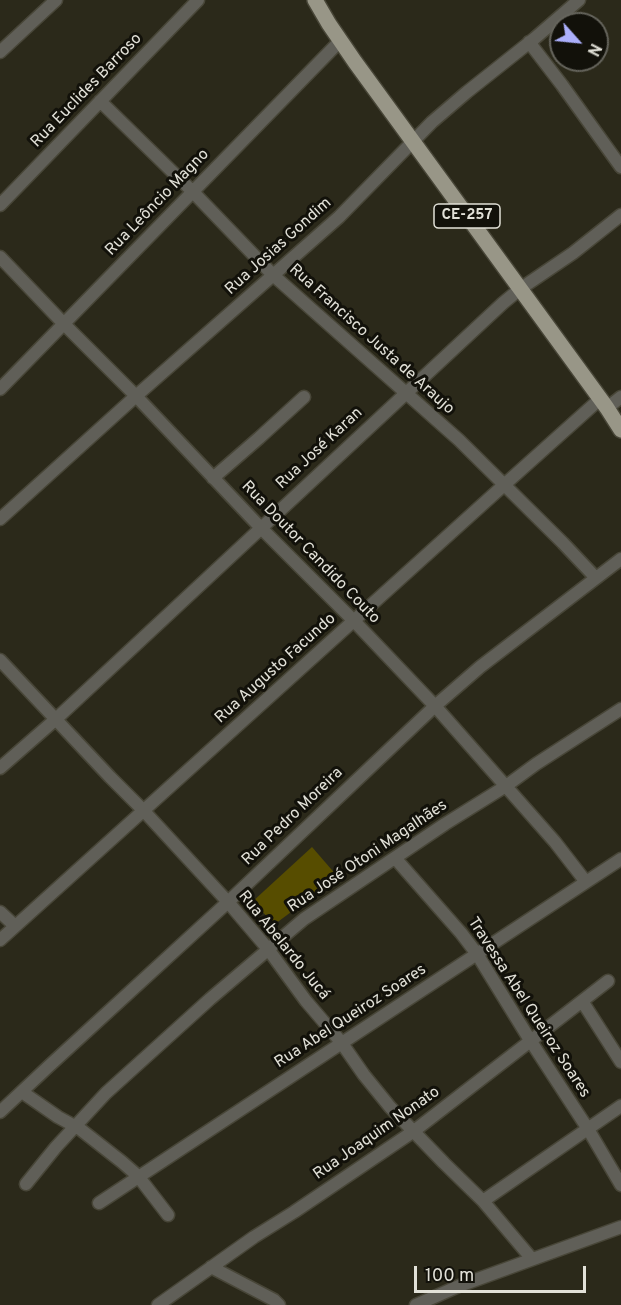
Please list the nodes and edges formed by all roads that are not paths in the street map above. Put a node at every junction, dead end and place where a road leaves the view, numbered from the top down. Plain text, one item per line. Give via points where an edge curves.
1 (56, 0) edge
2 (198, 0) edge
3 (315, 0) edge
4 (579, 0) edge
5 (340, 41) junction
6 (529, 42) junction
7 (0, 52) edge
8 (100, 101) junction
9 (413, 141) junction
10 (621, 167) edge
11 (193, 192) junction
12 (0, 205) edge
13 (621, 215) edge
14 (0, 257) edge
15 (273, 276) junction
16 (520, 289) junction
17 (64, 324) junction
18 (0, 389) edge
19 (405, 393) junction
20 (136, 396) junction
21 (303, 397) dead end
22 (621, 397) edge
23 (604, 404) junction
24 (621, 430) edge
25 (213, 478) junction
26 (504, 484) junction
27 (0, 519) edge
28 (260, 527) junction
29 (621, 559) edge
30 (596, 578) junction
31 (354, 621) junction
32 (0, 660) edge
33 (435, 706) junction
34 (621, 709) edge
35 (56, 719) junction
36 (0, 768) edge
37 (506, 786) junction
38 (143, 810) junction
39 (395, 858) junction
40 (621, 859) edge
41 (586, 882) junction
42 (228, 902) junction
43 (0, 912) edge
44 (15, 926) junction
45 (0, 940) edge
46 (267, 949) junction
47 (477, 954) junction
48 (608, 981) dead end
49 (582, 1001) junction
50 (530, 1040) junction
51 (341, 1042) junction
52 (621, 1062) edge
53 (22, 1092) junction
54 (621, 1106) edge
55 (0, 1113) edge
56 (76, 1126) junction
57 (588, 1129) junction
58 (414, 1131) junction
59 (138, 1176) junction
60 (26, 1184) dead end
61 (621, 1185) edge
62 (483, 1201) junction
63 (99, 1203) dead end
64 (168, 1215) dead end
65 (621, 1227) edge
66 (532, 1259) junction
67 (211, 1267) junction
68 (158, 1305) edge
69 (279, 1305) edge
70 (416, 1305) edge

1 - 7 street
2 - 8 street, Rua Euclides Barroso
3 - 5 main road, CE-257
4 - 6 street, Rua Josias Gondim
5 - 9 main road, CE-257
5 - 11 street, Rua Leôncio Magno
6 - 9 street, Rua Josias Gondim
6 - 10 street
8 - 11 street, Rua Francisco Justa de Araujo
8 - 12 street, Rua Euclides Barroso
9 - 15 street, Rua Josias Gondim
9 - 16 main road, CE-257
11 - 15 street, Rua Francisco Justa de Araujo
11 - 17 street, Rua Leôncio Magno
13 - 16 street, Rua José Karan
14 - 17 street, Rua Doutor Candido Couto
15 - 19 street, Rua Francisco Justa de Araujo
15 - 20 street, Rua Josias Gondim
16 - 19 street, Rua José Karan
16 - 23 main road, CE-257
17 - 18 street, Rua Leôncio Magno
17 - 20 street, Rua Doutor Candido Couto
19 - 26 street, Rua Francisco Justa de Araujo
19 - 28 street, Rua José Karan
20 - 25 street, Rua Doutor Candido Couto
20 - 27 street, Rua Josias Gondim
21 - 25 street
22 - 23 street, Rua Augusto Facundo
23 - 24 main road, CE-257
23 - 26 street, Rua Augusto Facundo
25 - 28 street, Rua Doutor Candido Couto
26 - 30 street, Rua Francisco Justa de Araujo
26 - 31 street, Rua Augusto Facundo
28 - 31 street, Rua Doutor Candido Couto
28 - 35 street, Rua José Karan
29 - 30 street, Rua Pedro Moreira
30 - 33 street, Rua Pedro Moreira
31 - 33 street, Rua Doutor Candido Couto
31 - 38 street, Rua Augusto Facundo
32 - 35 street, Rua Abelardo Jucá
33 - 37 street, Rua Doutor Candido Couto
33 - 42 street, Rua Pedro Moreira
34 - 37 street, Rua José Otoni Magalhães
35 - 36 street, Rua José Karan
35 - 38 street, Rua Abelardo Jucá
37 - 39 street, Rua José Otoni Magalhães
37 - 41 street, Rua Doutor Candido Couto
38 - 42 street, Rua Abelardo Jucá
38 - 44 street, Rua Augusto Facundo
39 - 46 street, Rua José Otoni Magalhães via 304,919
39 - 47 street, Travessa Abel Queiroz Soares
40 - 41 street, Rua Abel Queiroz Soares
41 - 47 street, Rua Abel Queiroz Soares
42 - 46 street, Rua Abelardo Jucá
42 - 53 street, Rua Pedro Moreira
43 - 44 street
44 - 45 street, Rua Augusto Facundo
46 - 51 street, Rua Abelardo Jucá
46 - 56 street, Rua José Otoni Magalhães via 137,1063
47 - 50 street, Travessa Abel Queiroz Soares
47 - 51 street, Rua Abel Queiroz Soares
48 - 49 street, Rua Joaquim Nonato
49 - 50 street, Rua Joaquim Nonato
49 - 52 street
50 - 57 street, Travessa Abel Queiroz Soares
50 - 58 street, Rua Joaquim Nonato
51 - 58 street, Rua Abelardo Jucá via 390,1107
51 - 59 street, Rua Abel Queiroz Soares
53 - 55 street, Rua Pedro Moreira
53 - 56 street
54 - 57 street
56 - 59 street
56 - 60 street, Rua José Otoni Magalhães
57 - 61 street, Travessa Abel Queiroz Soares
57 - 62 street
58 - 62 street, Rua Abelardo Jucá
58 - 67 street, Rua Joaquim Nonato
59 - 63 street, Rua Abel Queiroz Soares
59 - 64 street
62 - 66 street, Rua Abelardo Jucá
65 - 66 street
66 - 70 street
67 - 68 street, Rua Joaquim Nonato
67 - 69 street

